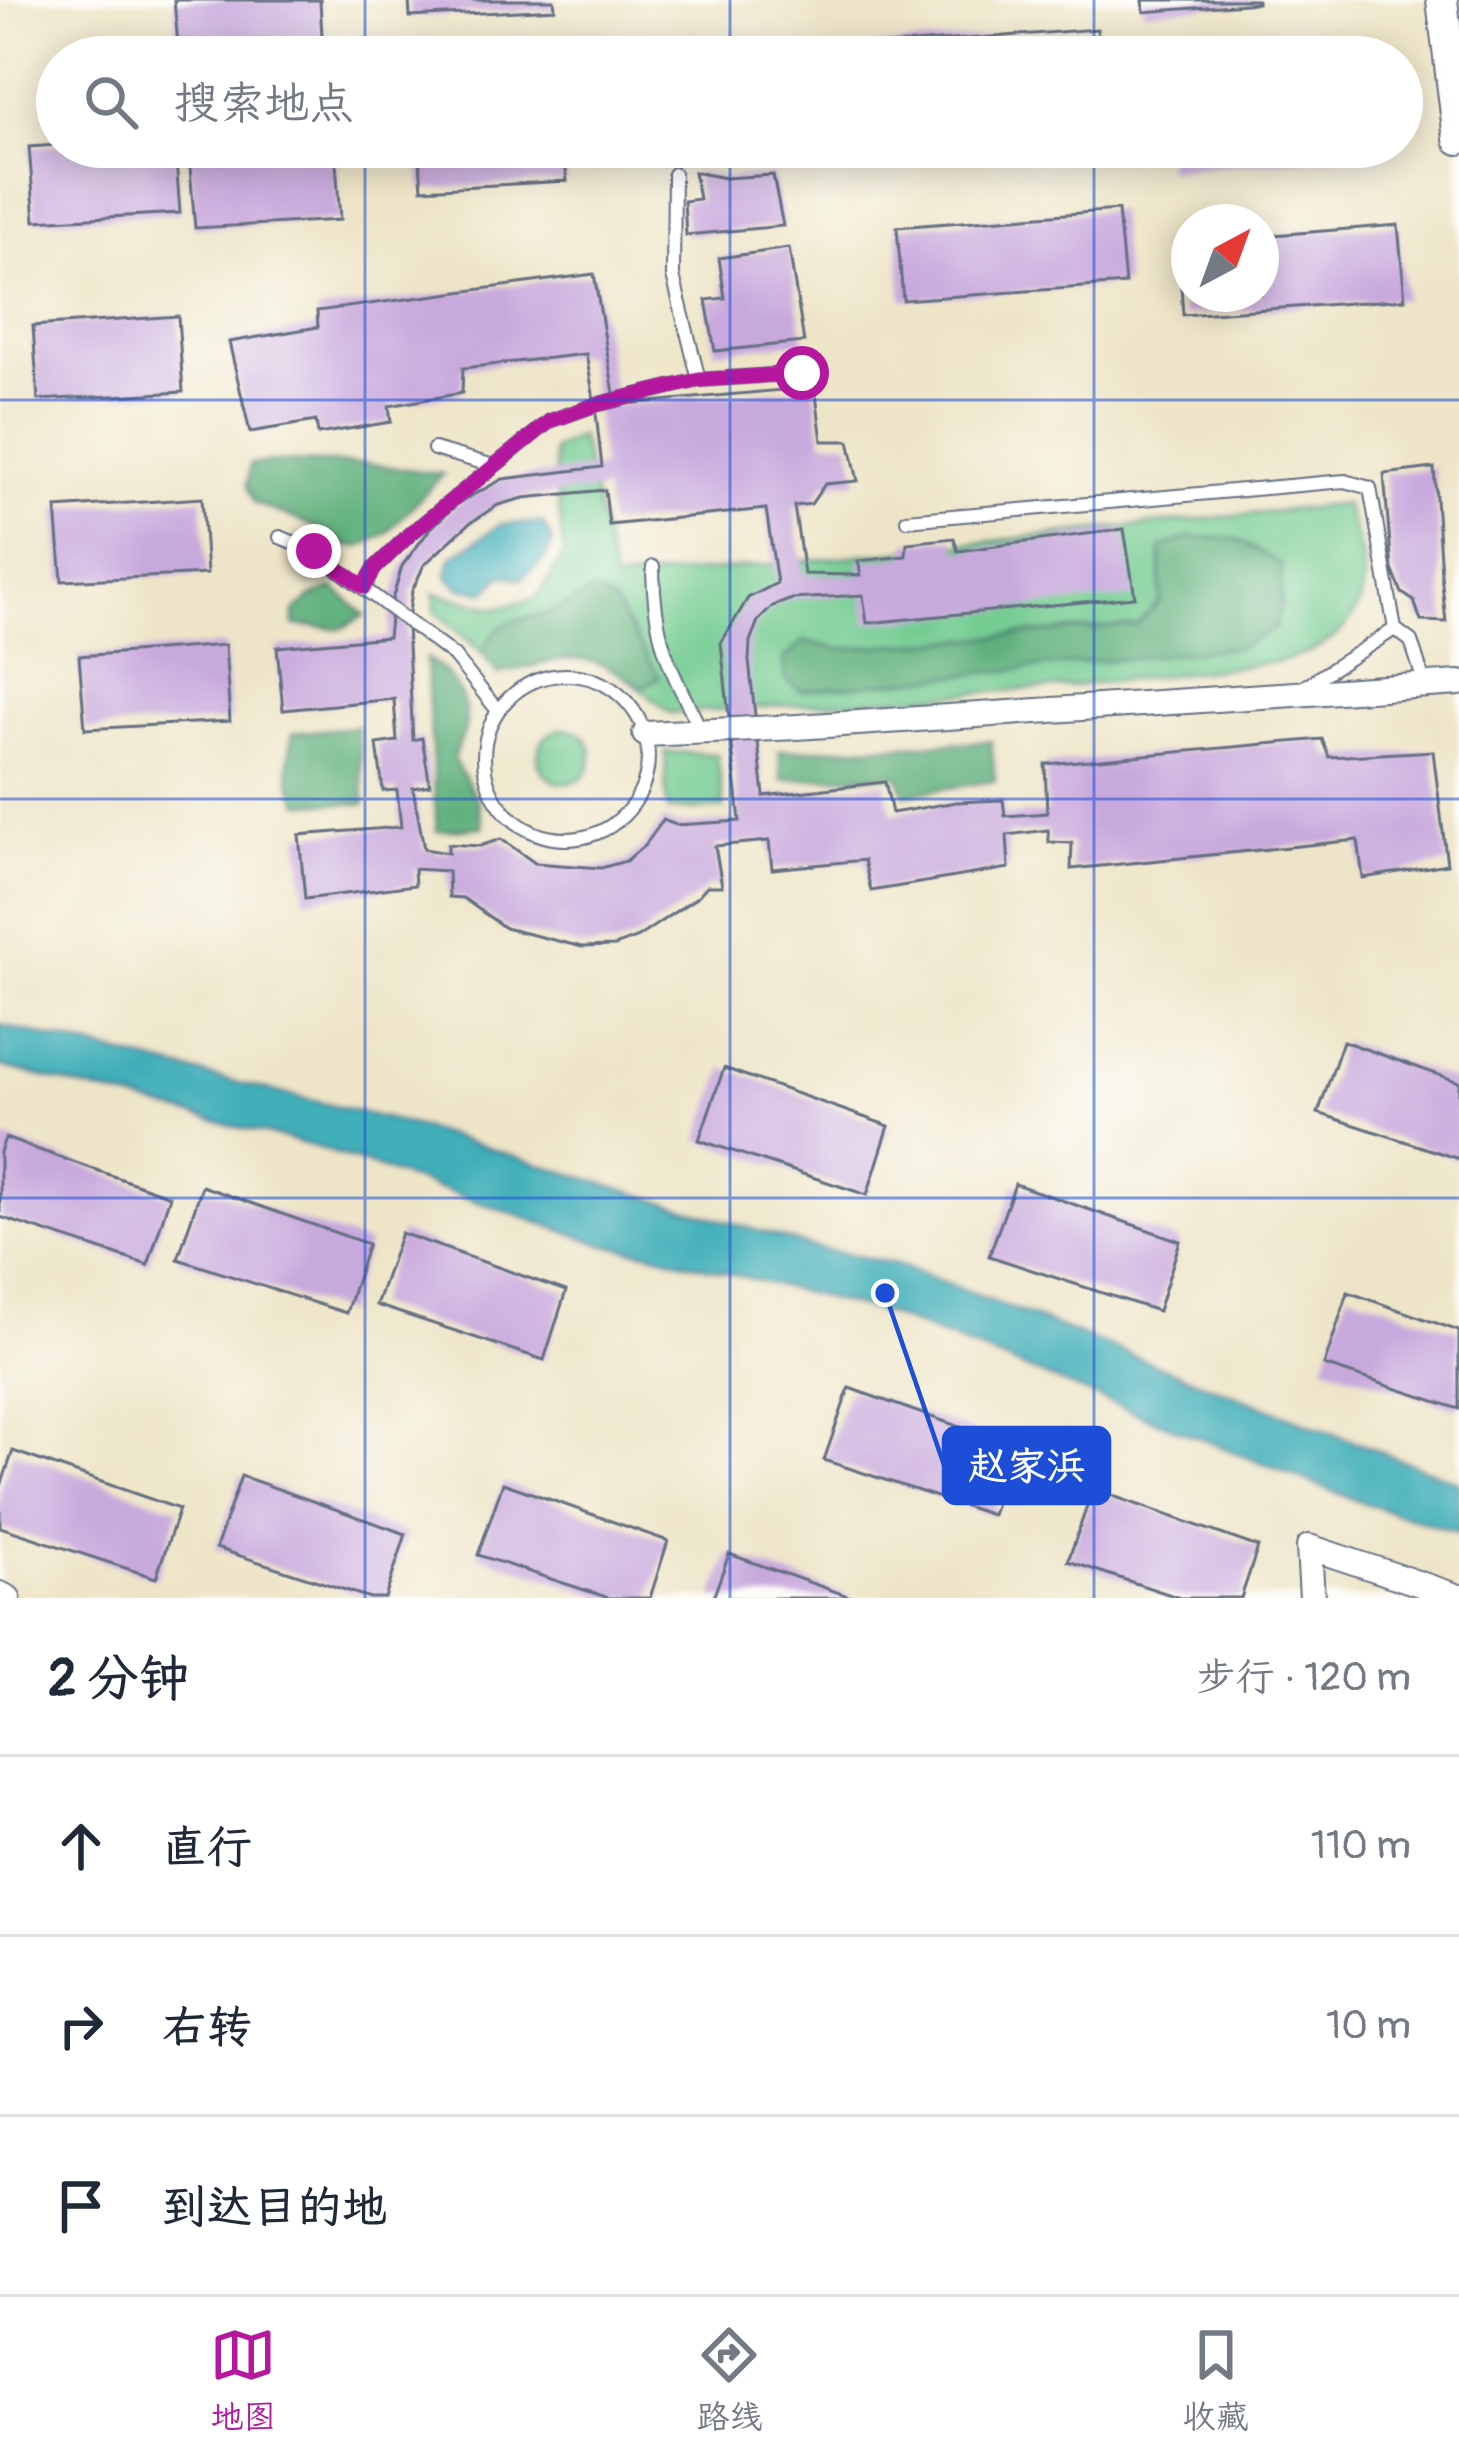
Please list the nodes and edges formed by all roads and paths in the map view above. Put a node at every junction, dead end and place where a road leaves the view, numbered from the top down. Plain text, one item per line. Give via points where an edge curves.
1 (1442, 0) edge
2 (1459, 139) edge
3 (674, 174) dead end
4 (802, 373) dead end
5 (699, 380) junction
6 (434, 449) dead end
7 (494, 466) junction
8 (907, 520) dead end
9 (280, 537) dead end
10 (653, 567) dead end
11 (364, 587) junction
12 (1395, 629) junction
13 (1459, 683) edge
14 (1425, 685) junction
15 (1293, 694) junction
16 (498, 710) junction
17 (701, 730) junction
18 (645, 734) junction
19 (0, 1594) edge
20 (1459, 1597) edge
21 (8, 1598) edge
22 (1312, 1598) edge

1 - 2 street
3 - 5 lane via 673,276
4 - 5 lane
5 - 7 lane via 550,421
6 - 7 lane
7 - 11 lane via 410,534
8 - 12 lane via 1345,481 1370,488
9 - 11 lane
10 - 17 lane via 654,617 667,662
11 - 16 lane via 454,656
12 - 14 lane via 1411,641
12 - 15 lane
13 - 14 street
14 - 15 street
15 - 17 street
16 - 18 lane via 527,685 565,674 615,691
16 - 18 lane via 485,748 489,787 525,829 552,838 580,839 628,812 649,761
17 - 18 street
19 - 21 street
20 - 22 street via 1309,1547

